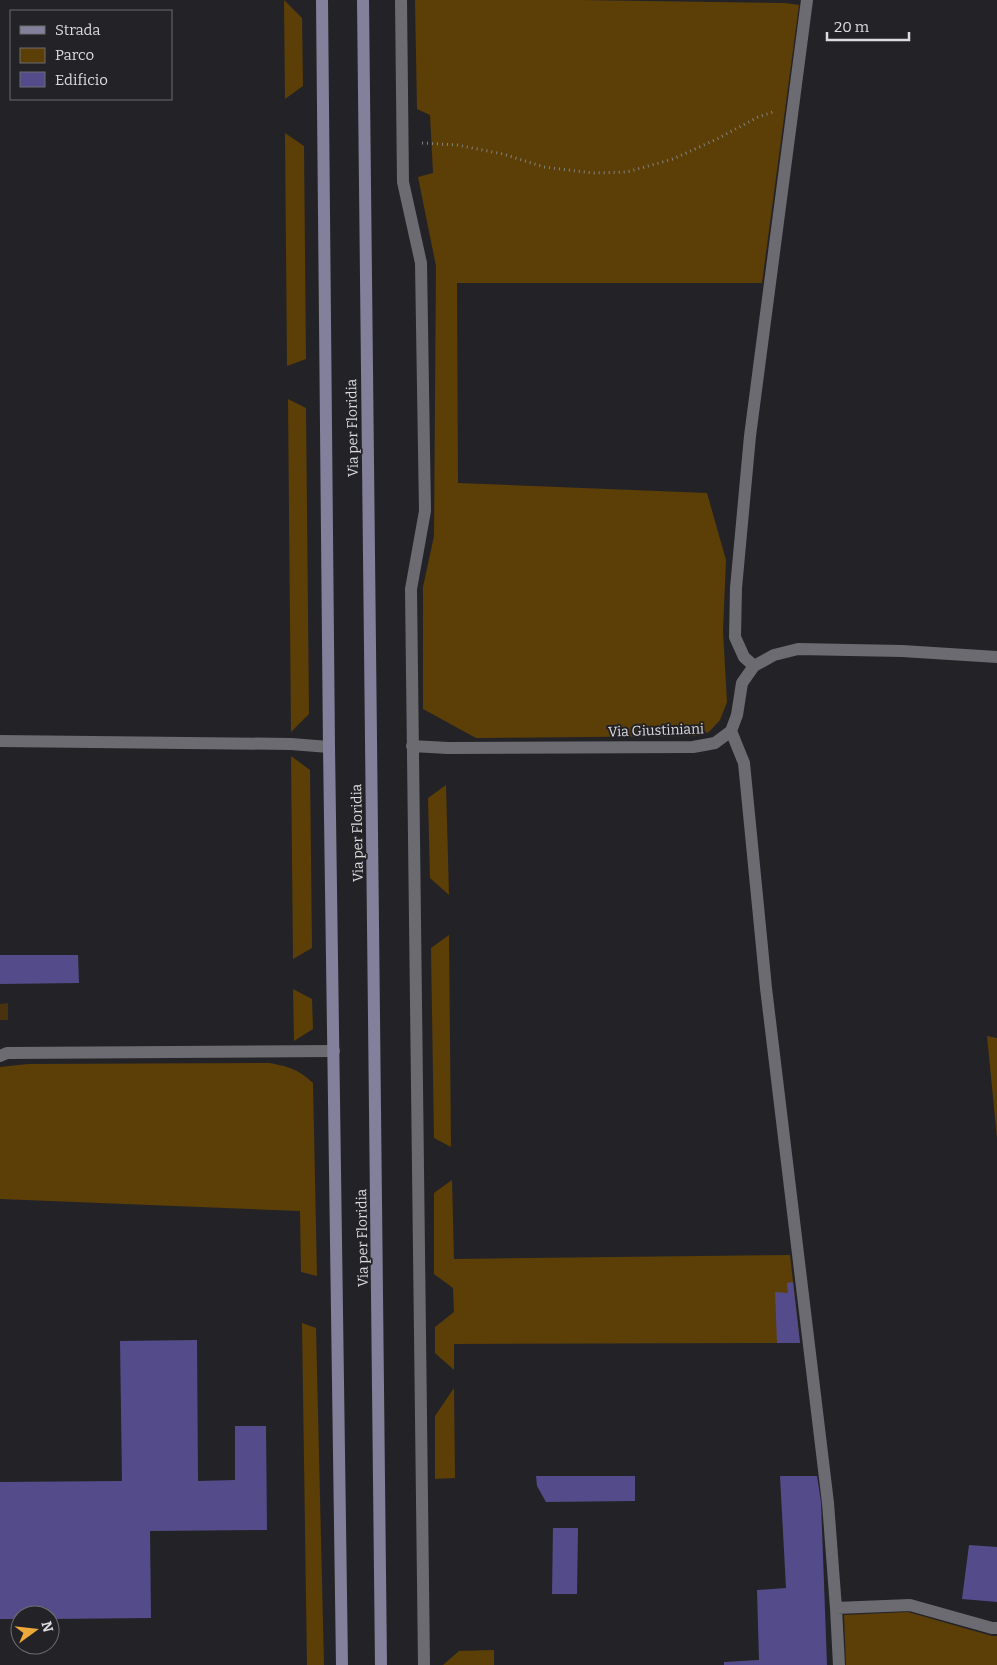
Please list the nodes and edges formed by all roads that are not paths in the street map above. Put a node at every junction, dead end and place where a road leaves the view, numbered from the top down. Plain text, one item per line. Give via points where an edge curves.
1 (322, 0) edge
2 (363, 0) edge
3 (401, 0) edge
4 (807, 0) edge
5 (997, 657) edge
6 (754, 666) junction
7 (731, 731) junction
8 (0, 742) edge
9 (412, 746) junction
10 (329, 747) junction
11 (334, 1051) junction
12 (0, 1056) edge
13 (836, 1608) junction
14 (997, 1628) edge
15 (342, 1665) edge
16 (382, 1665) edge
17 (424, 1665) edge
18 (838, 1665) edge

1 - 10 street
2 - 16 street, Via per Floridia
3 - 9 street via 403,182 421,263 425,511 411,589
4 - 6 street via 750,436 736,588 735,637 744,657
5 - 6 street via 798,649 774,655
6 - 7 street via 742,683
7 - 9 street, Via Giustiniani via 716,743 693,747
7 - 13 street via 744,764 766,988 828,1503
8 - 10 street
9 - 17 street
10 - 11 street
11 - 12 street via 8,1053
11 - 15 street
13 - 14 street via 910,1605
13 - 18 street

